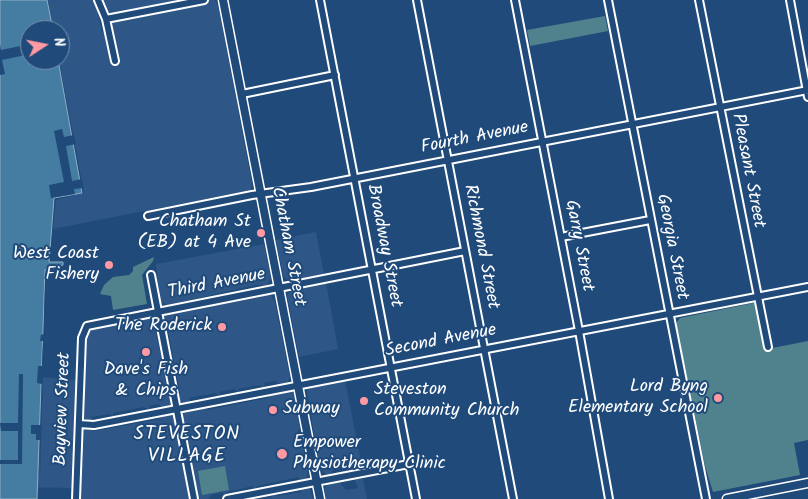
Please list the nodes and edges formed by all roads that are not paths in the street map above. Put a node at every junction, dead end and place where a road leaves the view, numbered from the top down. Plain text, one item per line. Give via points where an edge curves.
1 (98, 0) edge
2 (204, 0) edge
3 (224, 0) edge
4 (320, 0) edge
5 (417, 0) edge
6 (515, 0) edge
7 (608, 0) edge
8 (699, 0) edge
9 (790, 0) edge
10 (106, 19) junction
11 (115, 61) dead end
12 (335, 75) junction
13 (808, 93) edge
14 (242, 94) junction
15 (720, 107) junction
16 (633, 125) junction
17 (542, 142) junction
18 (448, 160) junction
19 (354, 178) junction
20 (261, 194) junction
21 (148, 216) dead end
22 (650, 220) junction
23 (561, 236) junction
24 (465, 251) junction
25 (373, 269) junction
26 (151, 274) dead end
27 (808, 287) edge
28 (280, 288) junction
29 (758, 297) junction
30 (158, 311) junction
31 (669, 314) junction
32 (91, 324) joint
33 (579, 331) junction
34 (768, 347) dead end
35 (484, 349) junction
36 (391, 367) junction
37 (298, 385) junction
38 (176, 408) junction
39 (79, 424) junction
40 (409, 464) junction
41 (317, 482) junction
42 (808, 483) edge
43 (76, 499) edge
44 (194, 499) edge
45 (227, 499) edge
46 (320, 499) edge
47 (416, 499) edge
48 (513, 499) edge
49 (609, 499) edge
50 (706, 499) edge
51 (727, 499) edge

1 - 10 street
2 - 10 street
3 - 14 street, Chatham Street
4 - 12 street, Broadway Street
5 - 18 street, Richmond Street
6 - 17 street, Garry Street
7 - 16 street, Georgia Street
8 - 15 street, Pleasant Street
9 - 13 street
10 - 11 street
12 - 14 street
12 - 19 street, Broadway Street
13 - 15 street, Fourth Avenue
14 - 20 street, Chatham Street
15 - 16 street, Fourth Avenue
15 - 29 street, Pleasant Street
16 - 17 street, Fourth Avenue
16 - 22 street, Georgia Street
17 - 18 street, Fourth Avenue
17 - 23 street, Garry Street
18 - 19 street, Fourth Avenue
18 - 24 street, Richmond Street
19 - 20 street, Fourth Avenue
19 - 25 street, Broadway Street
20 - 21 street, Fourth Avenue
20 - 28 street, Chatham Street
22 - 23 street
22 - 31 street, Georgia Street
23 - 33 street, Garry Street
24 - 25 street, Third Avenue
24 - 35 street, Richmond Street
25 - 28 street, Third Avenue
25 - 36 street, Broadway Street
26 - 30 street
27 - 29 street, Second Avenue
28 - 30 street, Third Avenue
28 - 37 street, Chatham Street
29 - 31 street, Second Avenue
29 - 34 street, Pleasant Street
30 - 32 street, Third Avenue
30 - 38 street
31 - 33 street, Second Avenue
31 - 50 street, Georgia Street
32 - 39 street, Bayview Street via 82,334
33 - 35 street, Second Avenue
33 - 49 street, Garry Street
35 - 36 street, Second Avenue
35 - 48 street, Richmond Street
36 - 37 street, Second Avenue
36 - 40 street, Broadway Street
37 - 38 street, Second Avenue
37 - 41 street, Chatham Street
38 - 39 street, Second Avenue
38 - 44 street
39 - 43 street, Bayview Street
40 - 41 street
40 - 47 street, Broadway Street
41 - 45 street
41 - 46 street, Chatham Street
42 - 51 street

